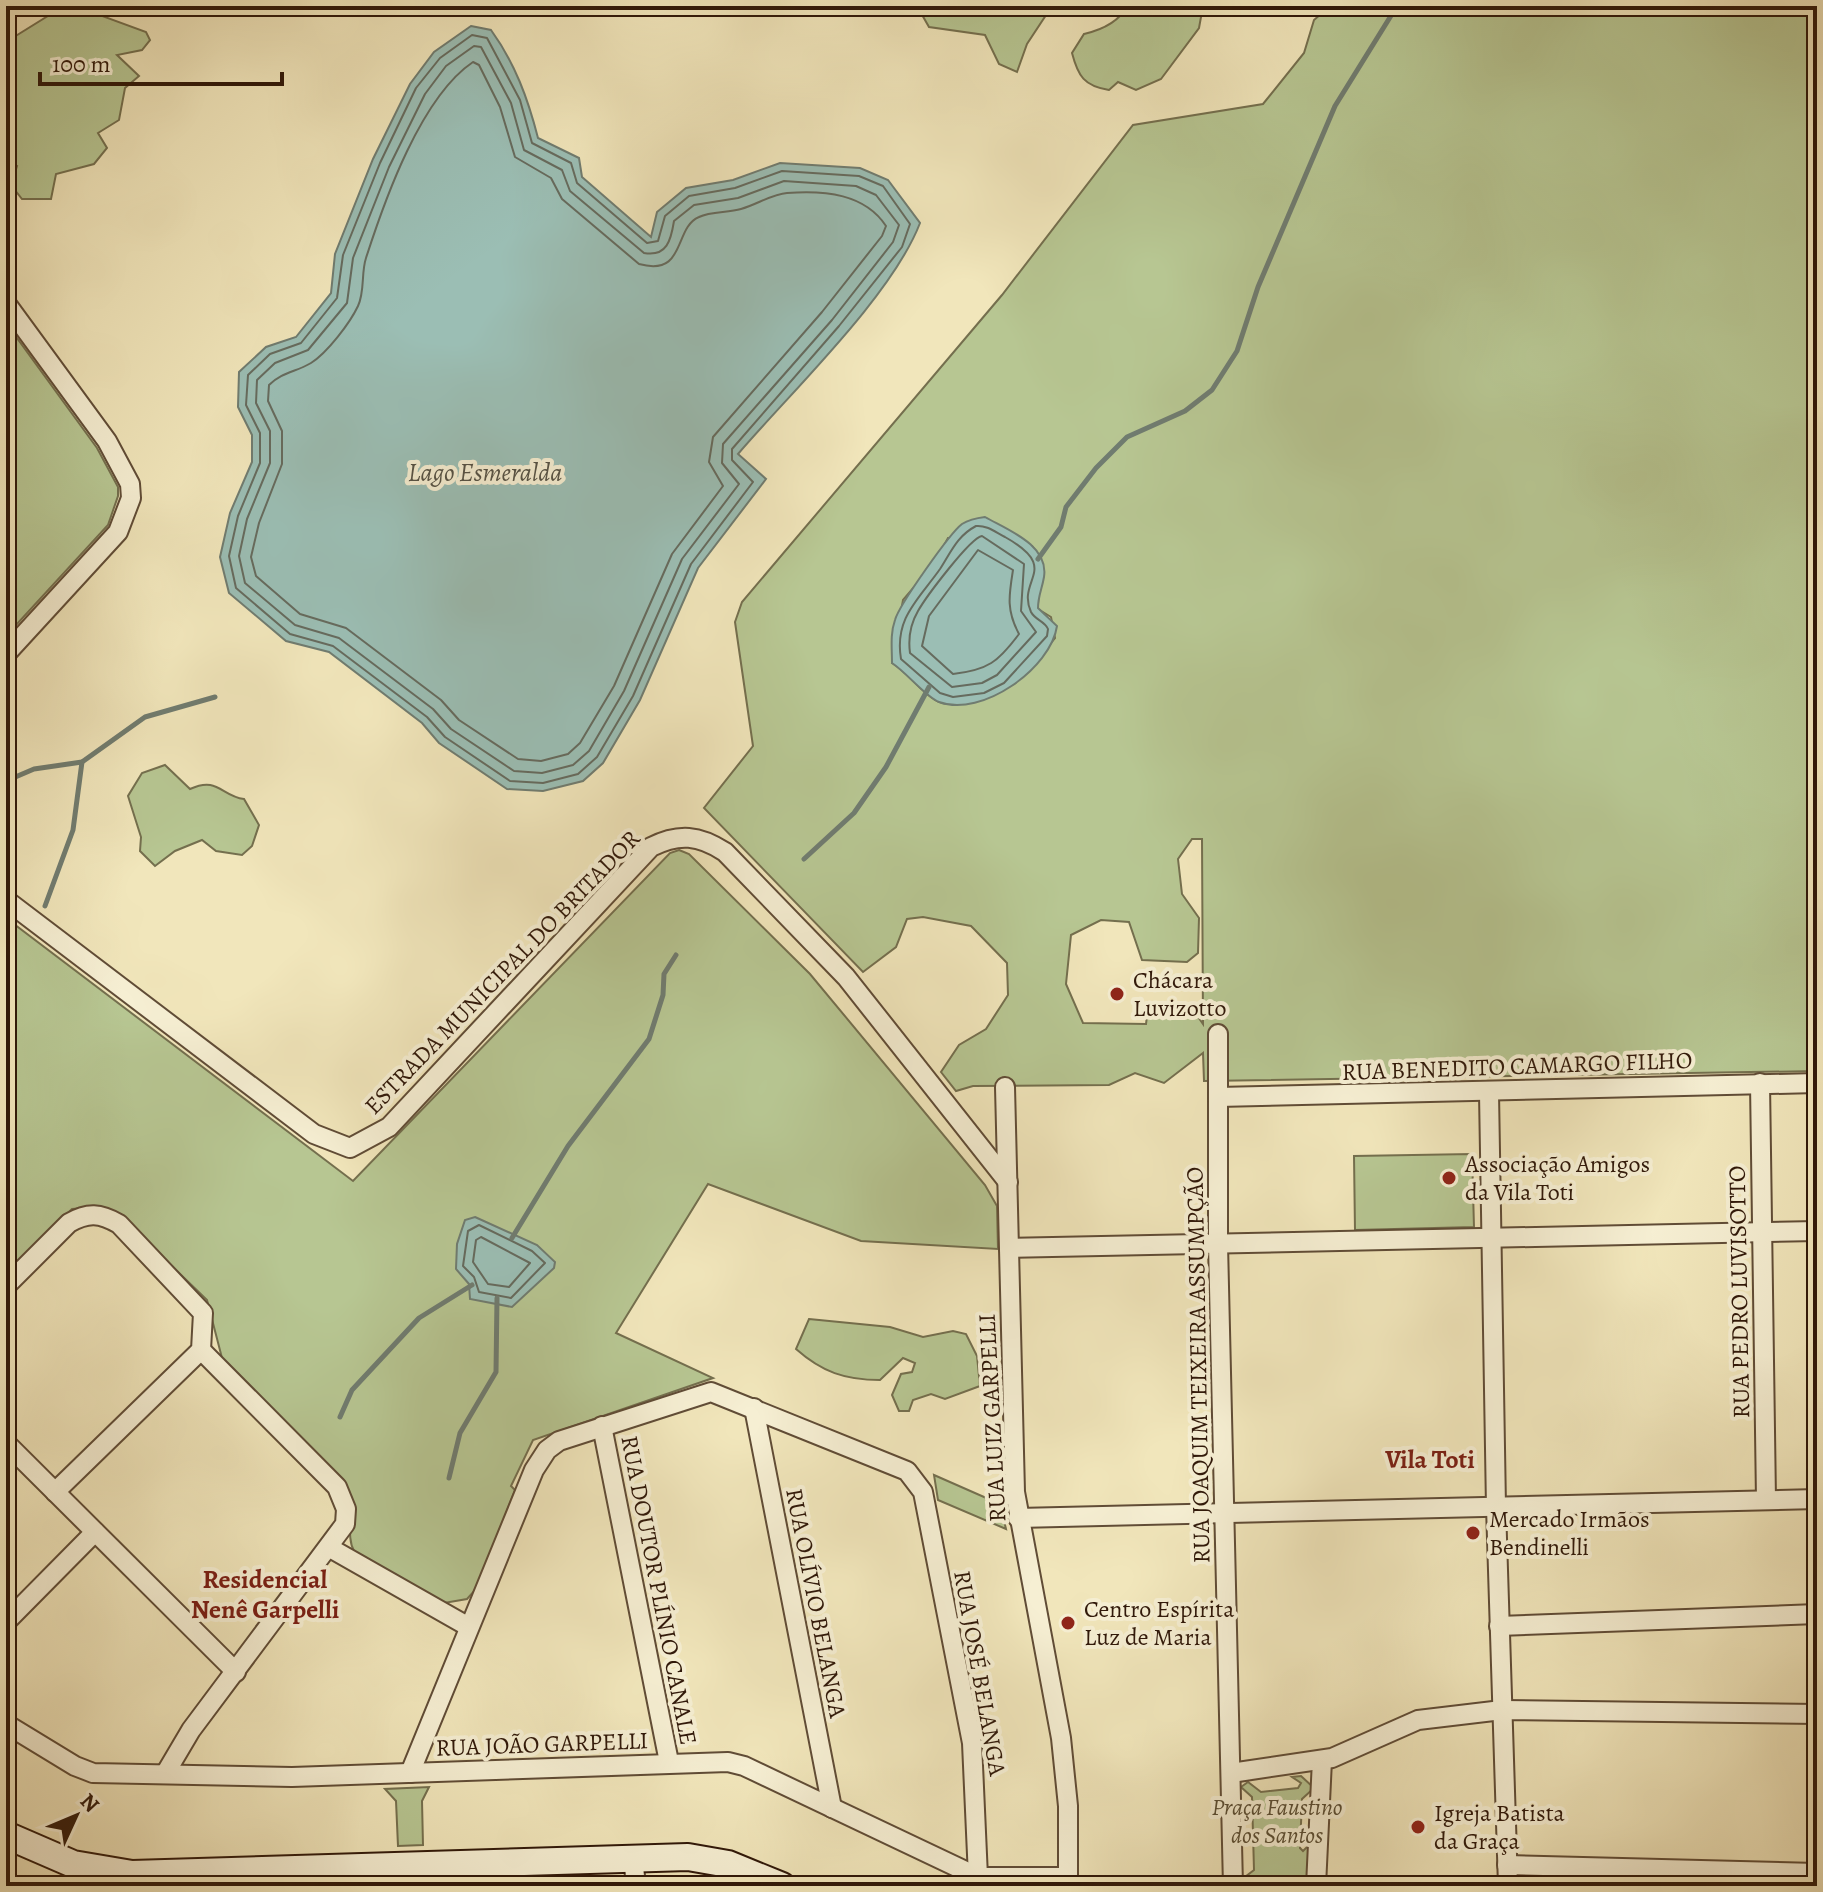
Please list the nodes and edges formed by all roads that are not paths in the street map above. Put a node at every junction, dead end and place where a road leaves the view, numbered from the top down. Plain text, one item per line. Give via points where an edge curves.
1 (6, 303) edge
2 (6, 654) edge
3 (6, 900) edge
4 (1218, 1034) dead end
5 (1760, 1083) junction
6 (1817, 1083) edge
7 (1005, 1087) dead end
8 (1489, 1093) junction
9 (1218, 1097) junction
10 (1008, 1182) junction
11 (1817, 1231) edge
12 (1762, 1233) junction
13 (1491, 1238) junction
14 (1218, 1244) junction
15 (1009, 1248) junction
16 (6, 1286) edge
17 (201, 1350) junction
18 (754, 1408) junction
19 (602, 1426) junction
20 (6, 1443) edge
21 (55, 1492) junction
22 (1817, 1499) edge
23 (1766, 1500) junction
24 (1496, 1507) junction
25 (1224, 1513) junction
26 (1018, 1518) junction
27 (95, 1532) junction
28 (330, 1548) junction
29 (1817, 1614) edge
30 (6, 1622) edge
31 (1499, 1626) junction
32 (469, 1627) junction
33 (236, 1672) junction
34 (1502, 1710) junction
35 (1817, 1714) edge
36 (6, 1724) edge
37 (1322, 1760) junction
38 (669, 1762) junction
39 (410, 1773) junction
40 (1231, 1773) junction
41 (165, 1774) junction
42 (832, 1808) junction
43 (6, 1835) edge
44 (633, 1857) junction
45 (1507, 1865) junction
46 (1817, 1873) edge
47 (978, 1877) junction
48 (157, 1880) edge
49 (1068, 1882) edge
50 (1004, 1883) edge
51 (636, 1886) edge
52 (782, 1886) edge
53 (1233, 1886) edge
54 (1316, 1886) edge
55 (1508, 1886) edge

1 - 2 street via 114,453 130,484 131,498 118,532
3 - 10 street, ESTRADA MUNICIPAL DO BRITADOR via 314,1134 350,1148 389,1127 651,847 687,836 707,840 828,956
4 - 9 street, RUA JOAQUIM TEIXEIRA ASSUMPÇÃO
5 - 6 street, RUA BENEDITO CAMARGO FILHO
5 - 8 street, RUA BENEDITO CAMARGO FILHO
5 - 12 street, RUA PEDRO LUVISOTTO
7 - 10 street, RUA LUIZ GARPELLI
8 - 9 street, RUA BENEDITO CAMARGO FILHO
8 - 13 street
9 - 14 street, RUA JOAQUIM TEIXEIRA ASSUMPÇÃO
10 - 15 street, RUA LUIZ GARPELLI
11 - 12 street
12 - 13 street
12 - 23 street, RUA PEDRO LUVISOTTO
13 - 14 street
13 - 24 street
14 - 15 street
14 - 25 street, RUA JOAQUIM TEIXEIRA ASSUMPÇÃO
15 - 26 street, RUA LUIZ GARPELLI
16 - 17 street via 69,1223 81,1216 105,1216 200,1307
17 - 21 street
17 - 28 street via 337,1487 346,1509 345,1524
18 - 19 street via 704,1392
18 - 42 street, RUA OLÍVIO BELANGA
18 - 47 street, RUA JOSÉ BELANGA via 907,1471 923,1492 972,1743
19 - 32 street via 559,1441 539,1461
19 - 38 street, RUA DOUTOR PLÍNIO CANALE
20 - 21 street
21 - 27 street
22 - 23 street
23 - 24 street
24 - 25 street
24 - 31 street
25 - 26 street
25 - 40 street, RUA JOAQUIM TEIXEIRA ASSUMPÇÃO
26 - 49 street, RUA LUIZ GARPELLI via 1061,1738
27 - 30 street
27 - 33 street
28 - 32 street
28 - 33 street
29 - 31 street
31 - 34 street
32 - 39 street
33 - 41 street
34 - 35 street
34 - 37 street via 1418,1720
34 - 45 street
36 - 41 street, RUA JOÃO GARPELLI via 84,1771
37 - 40 street
37 - 54 street
38 - 39 street, RUA JOÃO GARPELLI
38 - 42 street, RUA JOÃO GARPELLI via 744,1766
39 - 41 street, RUA JOÃO GARPELLI
40 - 53 street, RUA JOAQUIM TEIXEIRA ASSUMPÇÃO
42 - 47 street, RUA JOÃO GARPELLI
43 - 48 street via 73,1864
44 - 48 street
44 - 51 street
44 - 52 street via 707,1859
45 - 46 street
45 - 55 street
47 - 50 street, RUA JOÃO GARPELLI
49 - 50 street, RUA JOÃO GARPELLI

